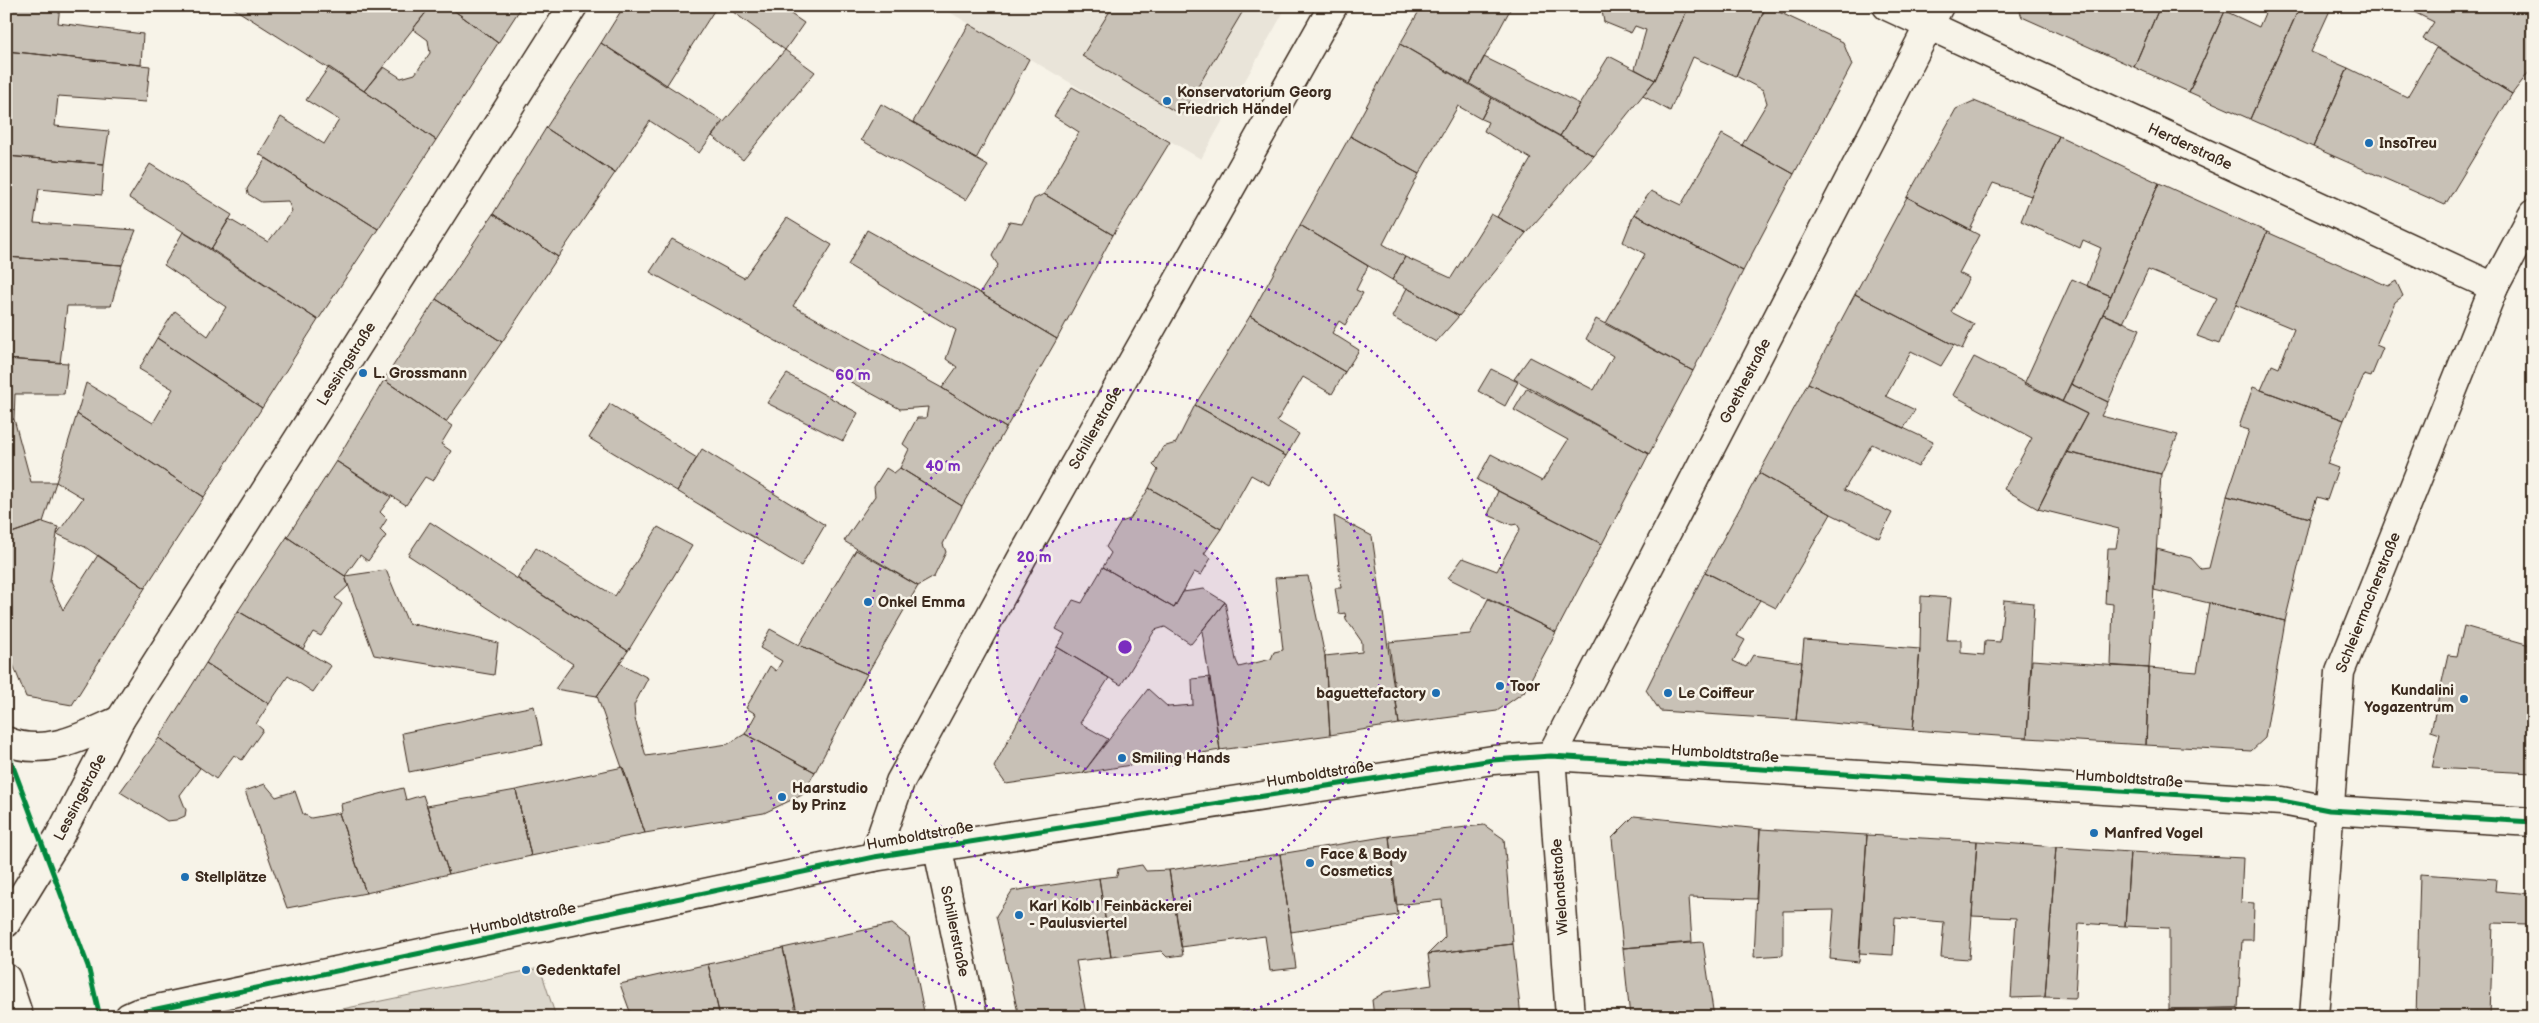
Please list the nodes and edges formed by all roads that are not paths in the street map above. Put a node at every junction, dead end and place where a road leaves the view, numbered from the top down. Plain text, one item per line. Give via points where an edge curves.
1 (573, 6) edge
2 (1333, 6) edge
3 (1887, 6) edge
4 (1934, 16) edge
5 (2533, 214) edge
6 (2494, 287) junction
7 (120, 720) junction
8 (6, 741) edge
9 (1551, 756) junction
10 (2329, 810) junction
11 (2533, 822) edge
12 (937, 845) junction
13 (874, 857) junction
14 (6, 923) edge
15 (6, 978) edge
16 (19, 1017) edge
17 (129, 1017) edge
18 (973, 1017) edge
19 (1570, 1017) edge
20 (2314, 1017) edge

1 - 7 street, Lessingstraße
2 - 13 street, Schillerstraße via 1023,556 900,782
3 - 4 street, Herderstraße
4 - 6 street, Herderstraße
4 - 9 street, Goethestraße
5 - 6 street, Schleiermacherstraße
6 - 10 street, Schleiermacherstraße via 2340,672
7 - 8 street, Lessingstraße via 79,738 42,748 20,747
7 - 14 street, Lessingstraße via 59,837
9 - 10 street, Humboldtstraße via 2282,801
9 - 12 street, Humboldtstraße via 1494,760
9 - 19 street, Wielandstraße
10 - 11 street, Humboldtstraße
10 - 20 street, Schleiermacherstraße
12 - 13 street, Humboldtstraße
12 - 18 street, Schillerstraße
13 - 17 street, Humboldtstraße
15 - 16 street

